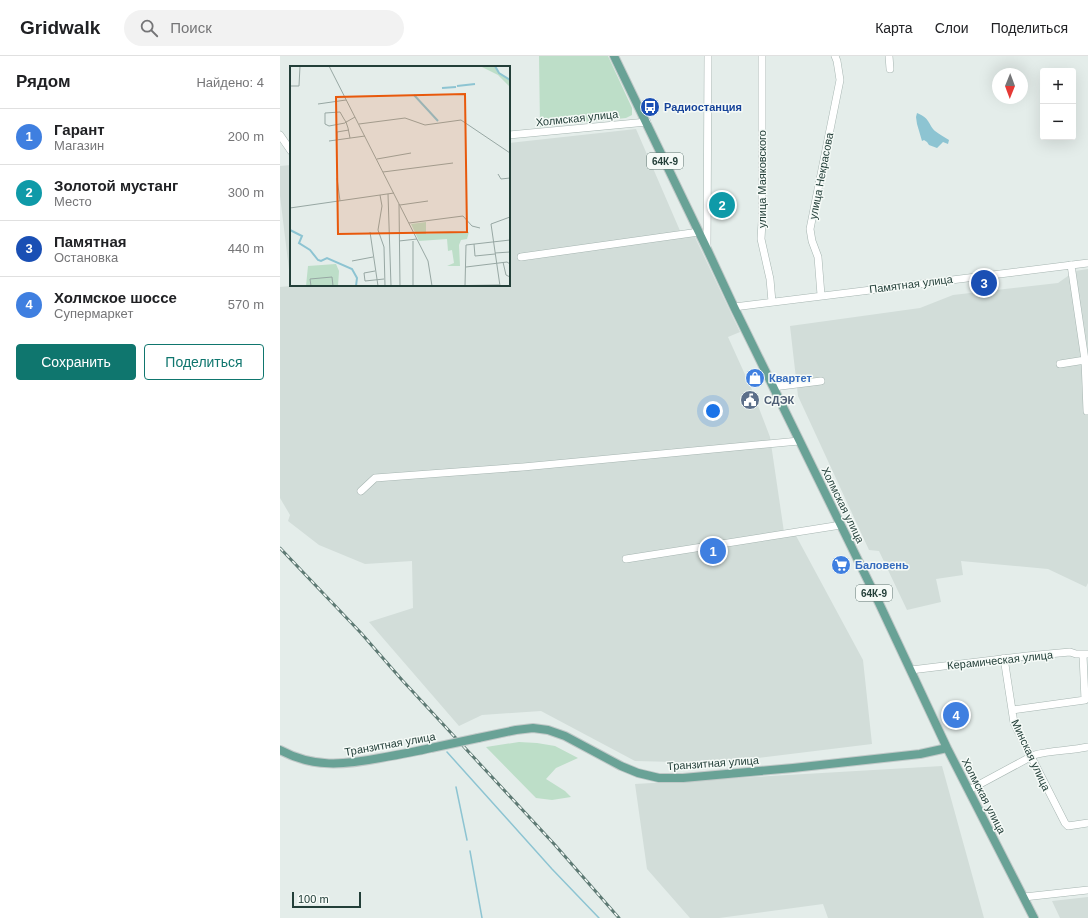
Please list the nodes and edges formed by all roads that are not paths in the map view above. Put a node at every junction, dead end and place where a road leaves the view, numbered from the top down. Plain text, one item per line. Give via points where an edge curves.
1 (614, 56) edge
2 (708, 56) edge
3 (762, 56) edge
4 (835, 56) edge
5 (889, 56) edge
6 (890, 69) dead end
7 (647, 122) junction
8 (280, 135) edge
9 (510, 136) edge
10 (290, 150) edge
11 (699, 232) junction
12 (707, 249) junction
13 (521, 257) dead end
14 (1088, 263) edge
15 (1071, 265) junction
16 (821, 295) junction
17 (772, 302) junction
18 (734, 307) junction
19 (1085, 360) junction
20 (1060, 364) dead end
21 (821, 381) dead end
22 (773, 387) junction
23 (1087, 410) edge
24 (799, 441) junction
25 (361, 491) dead end
26 (840, 525) junction
27 (626, 559) dead end
28 (1085, 655) edge
29 (1004, 658) junction
30 (911, 670) junction
31 (1012, 710) junction
32 (1088, 747) edge
33 (947, 748) junction
34 (280, 750) edge
35 (1031, 757) junction
36 (968, 790) junction
37 (1088, 823) edge
38 (1088, 890) edge
39 (1024, 897) junction
40 (1034, 918) edge

1 - 7 main road, Холмская улица / 64К-9
2 - 12 street
3 - 17 street, улица Маяковского via 761,239
4 - 16 street, улица Некрасова via 840,80 810,229 818,257
5 - 6 street
7 - 9 street, Холмская улица
7 - 11 main road, Холмская улица / 64К-9
8 - 10 street
11 - 12 main road, Холмская улица / 64К-9
11 - 13 street
12 - 18 main road, Холмская улица / 64К-9
14 - 15 street, Памятная улица
15 - 16 street, Памятная улица
15 - 19 street
16 - 17 street, Памятная улица
17 - 18 street, Памятная улица
18 - 22 main road, Холмская улица / 64К-9
19 - 20 street
19 - 23 street
21 - 22 street
22 - 24 main road, Холмская улица / 64К-9
24 - 25 street via 375,478
24 - 26 main road, Холмская улица / 64К-9
26 - 27 street
26 - 30 main road, Холмская улица / 64К-9
28 - 29 street, Керамическая улица via 1070,652
28 - 31 street via 1085,700
29 - 30 street, Керамическая улица
29 - 31 street, Минская улица
30 - 33 main road, Холмская улица / 64К-9
31 - 35 street, Минская улица via 1014,723
32 - 35 street via 1042,753
33 - 34 main road, Транзитная улица, bridge via 920,754 683,778 659,778 638,773 565,736 533,728 348,764 319,763
33 - 36 main road, Холмская улица / 64К-9
35 - 36 street
35 - 37 street, Минская улица via 1065,823 1068,826
36 - 39 main road, Холмская улица / 64К-9
38 - 39 street
39 - 40 main road, Холмская улица / 64К-9

